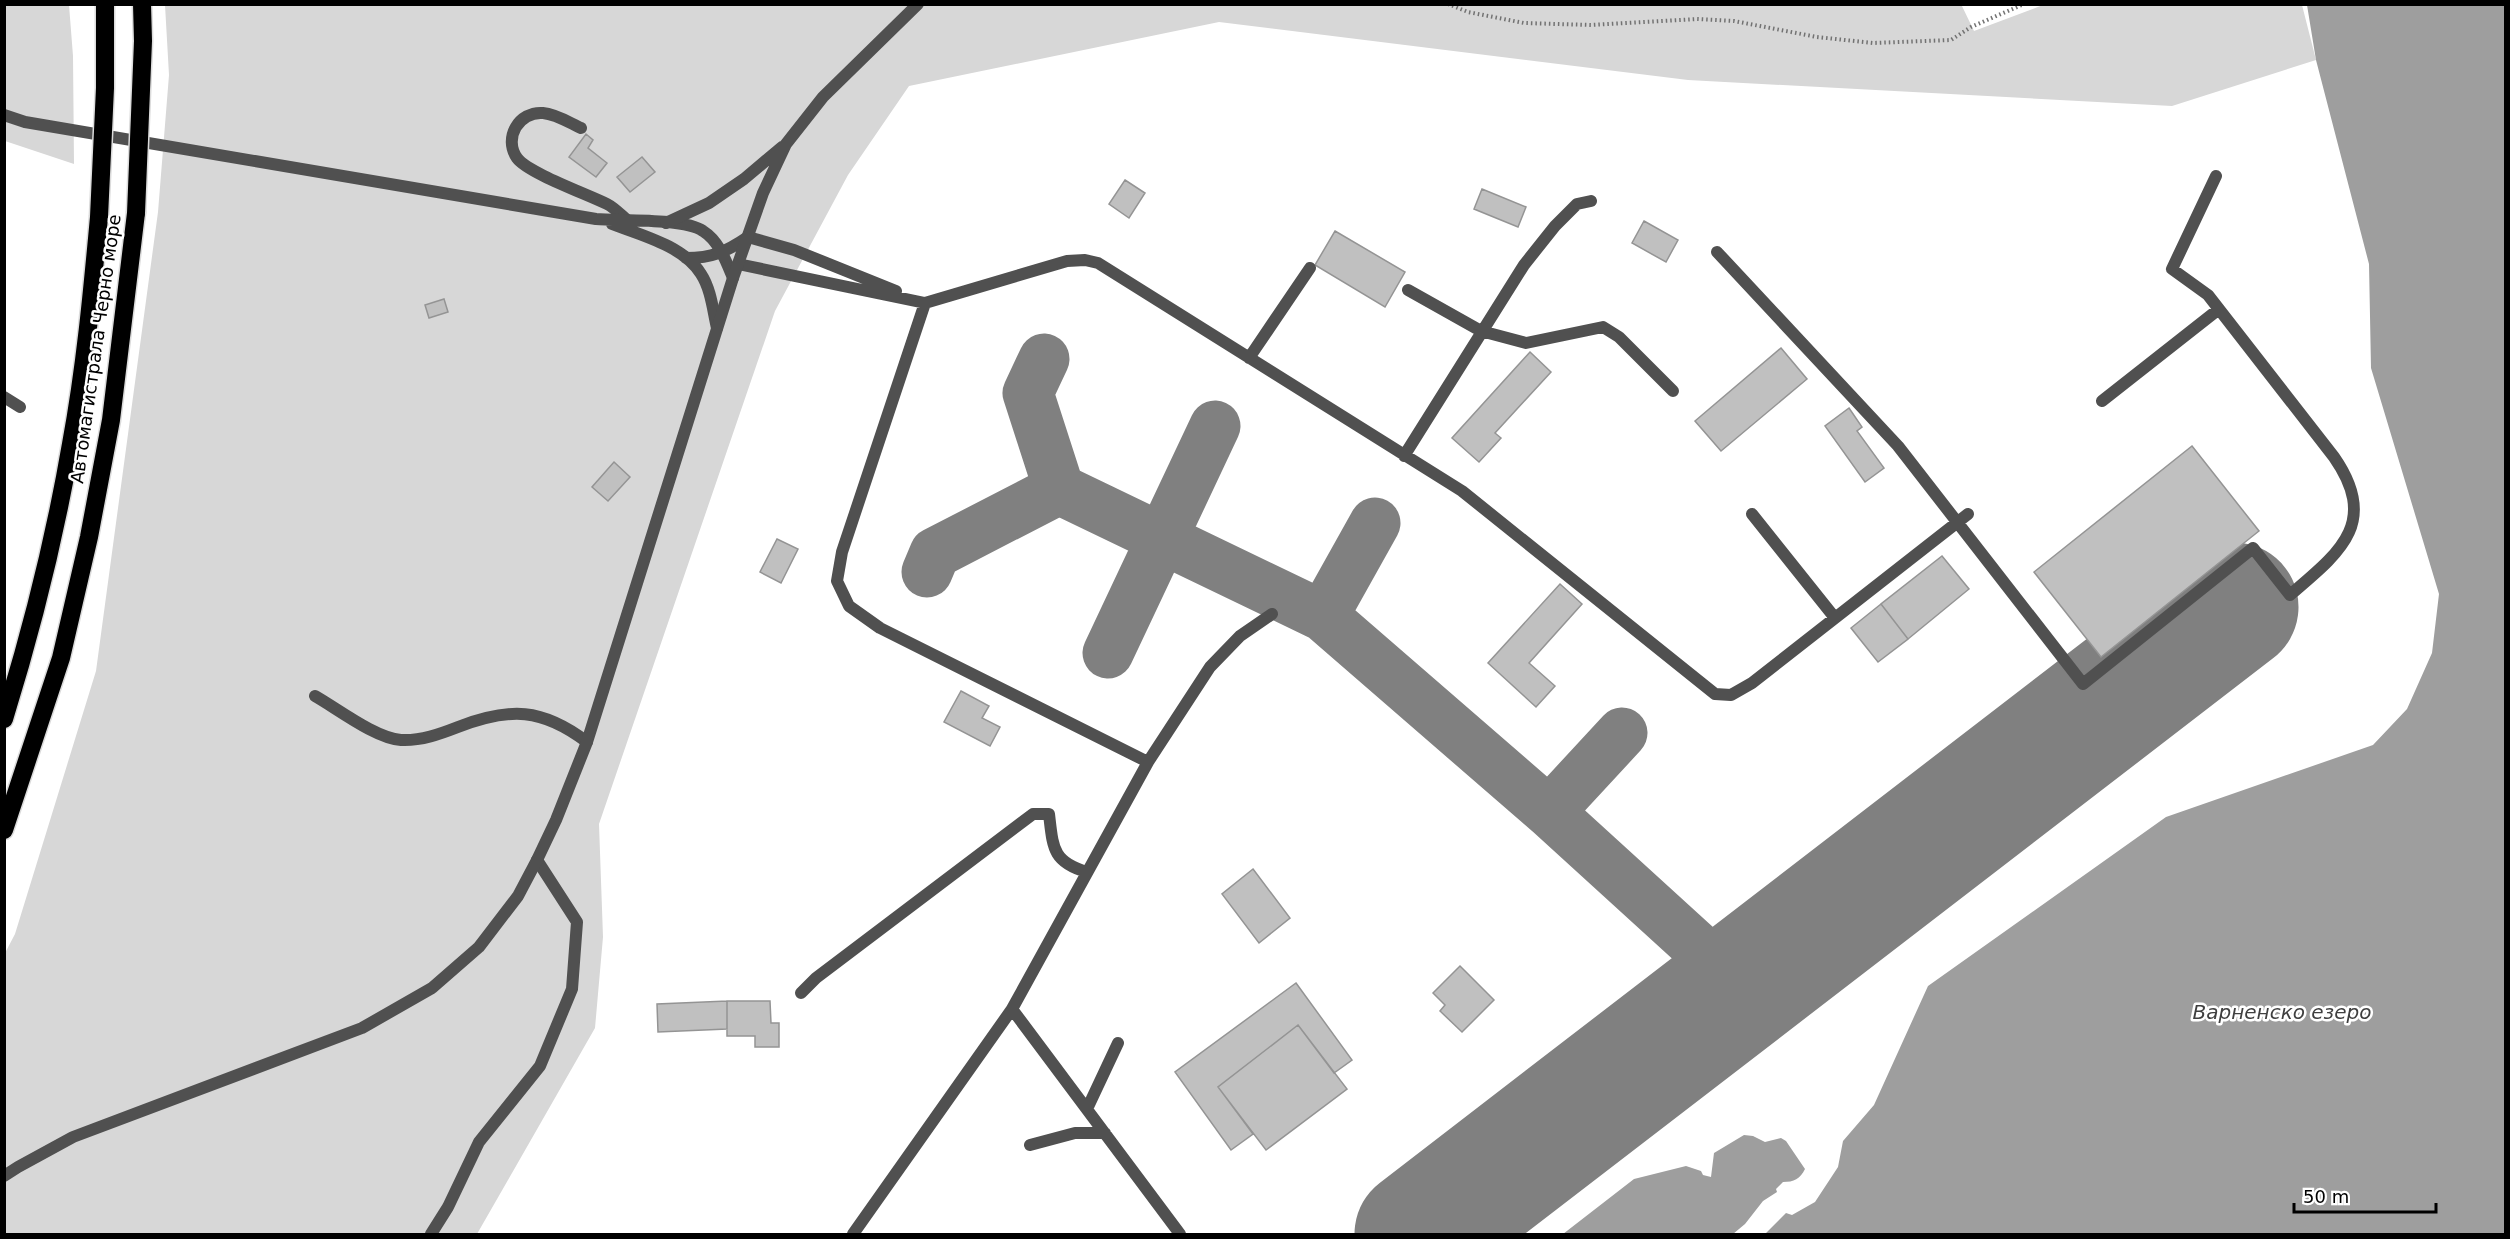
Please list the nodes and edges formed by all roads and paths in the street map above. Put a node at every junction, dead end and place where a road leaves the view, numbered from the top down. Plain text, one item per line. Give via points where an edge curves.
1 (105, 4) edge
2 (142, 4) edge
3 (918, 4) edge
4 (1448, 4) edge
5 (2025, 4) edge
6 (4, 115) edge
7 (581, 128) dead end
8 (786, 144) junction
9 (2216, 177) dead end
10 (1591, 201) dead end
11 (597, 219) junction
12 (628, 222) junction
13 (666, 223) junction
14 (748, 237) junction
15 (722, 252) junction
16 (1717, 252) dead end
17 (686, 258) junction
18 (738, 264) junction
19 (1310, 268) dead end
20 (734, 278) junction
21 (1408, 290) dead end
22 (925, 303) junction
23 (2219, 309) junction
24 (717, 328) junction
25 (1481, 331) junction
26 (1249, 358) junction
27 (1673, 392) dead end
28 (4, 398) edge
29 (2102, 401) dead end
30 (20, 407) dead end
31 (1404, 456) junction
32 (1752, 514) dead end
33 (1968, 514) dead end
34 (1956, 524) junction
35 (1272, 614) dead end
36 (1835, 618) junction
37 (315, 696) dead end
38 (4, 719) edge
39 (586, 742) junction
40 (1148, 762) junction
41 (4, 831) edge
42 (537, 860) junction
43 (1087, 872) junction
44 (801, 993) dead end
45 (1012, 1008) junction
46 (1118, 1043) dead end
47 (1087, 1109) junction
48 (1105, 1133) junction
49 (1030, 1145) dead end
50 (4, 1176) edge
51 (431, 1234) edge
52 (853, 1234) edge
53 (1180, 1234) edge

1 - 38 highway, Автомагистрала Черно море, bridge via 99,217 88,333 72,443 28,639
2 - 41 highway, Автомагистрала Черно море, bridge via 136,213 111,420 61,658
3 - 8 street via 823,97
4 - 5 path via 1524,23 1734,21 1873,43 1951,40
6 - 11 street via 25,122
7 - 12 street via 550,114 532,114 513,132 513,149 523,164 610,205
8 - 13 street via 709,203
8 - 14 street
9 - 23 street via 2172,269 2208,295
10 - 25 street via 1577,204 1555,226
11 - 12 street
11 - 17 street via 669,247
12 - 13 street
13 - 15 street via 686,223 704,231
14 - 15 street
14 - 18 street
14 - 22 street via 794,250
15 - 17 street via 707,258
15 - 20 street
16 - 34 street via 1898,446
17 - 24 street via 702,274
18 - 20 street
18 - 22 street
19 - 26 street
20 - 24 street
21 - 25 street
22 - 26 street via 1067,261 1085,260 1098,263
22 - 40 street via 842,552 837,581 849,606 880,628
23 - 29 street
23 - 34 street via 2334,457 2347,476 2354,498 2353,521 2345,543 2331,561 2290,595 2253,548 2083,684
24 - 39 street
25 - 27 street via 1526,343 1603,327 1619,337
25 - 31 street
26 - 31 street
28 - 30 street
31 - 36 street via 1462,491 1715,694 1731,695 1752,683
32 - 36 street
33 - 34 street
34 - 36 street
35 - 40 street via 1240,636 1209,667
37 - 39 street via 380,734 398,740 417,740 505,713 542,716
39 - 42 street
40 - 43 street
42 - 50 street via 518,896 479,947 432,988 363,1028 73,1137
42 - 51 street via 577,922 572,989 540,1066 479,1142
43 - 44 street via 1060,858 1053,846 1049,814 1033,814
43 - 45 street
45 - 47 street
45 - 52 street
46 - 47 street
47 - 48 street
48 - 49 street via 1076,1133
48 - 53 street

